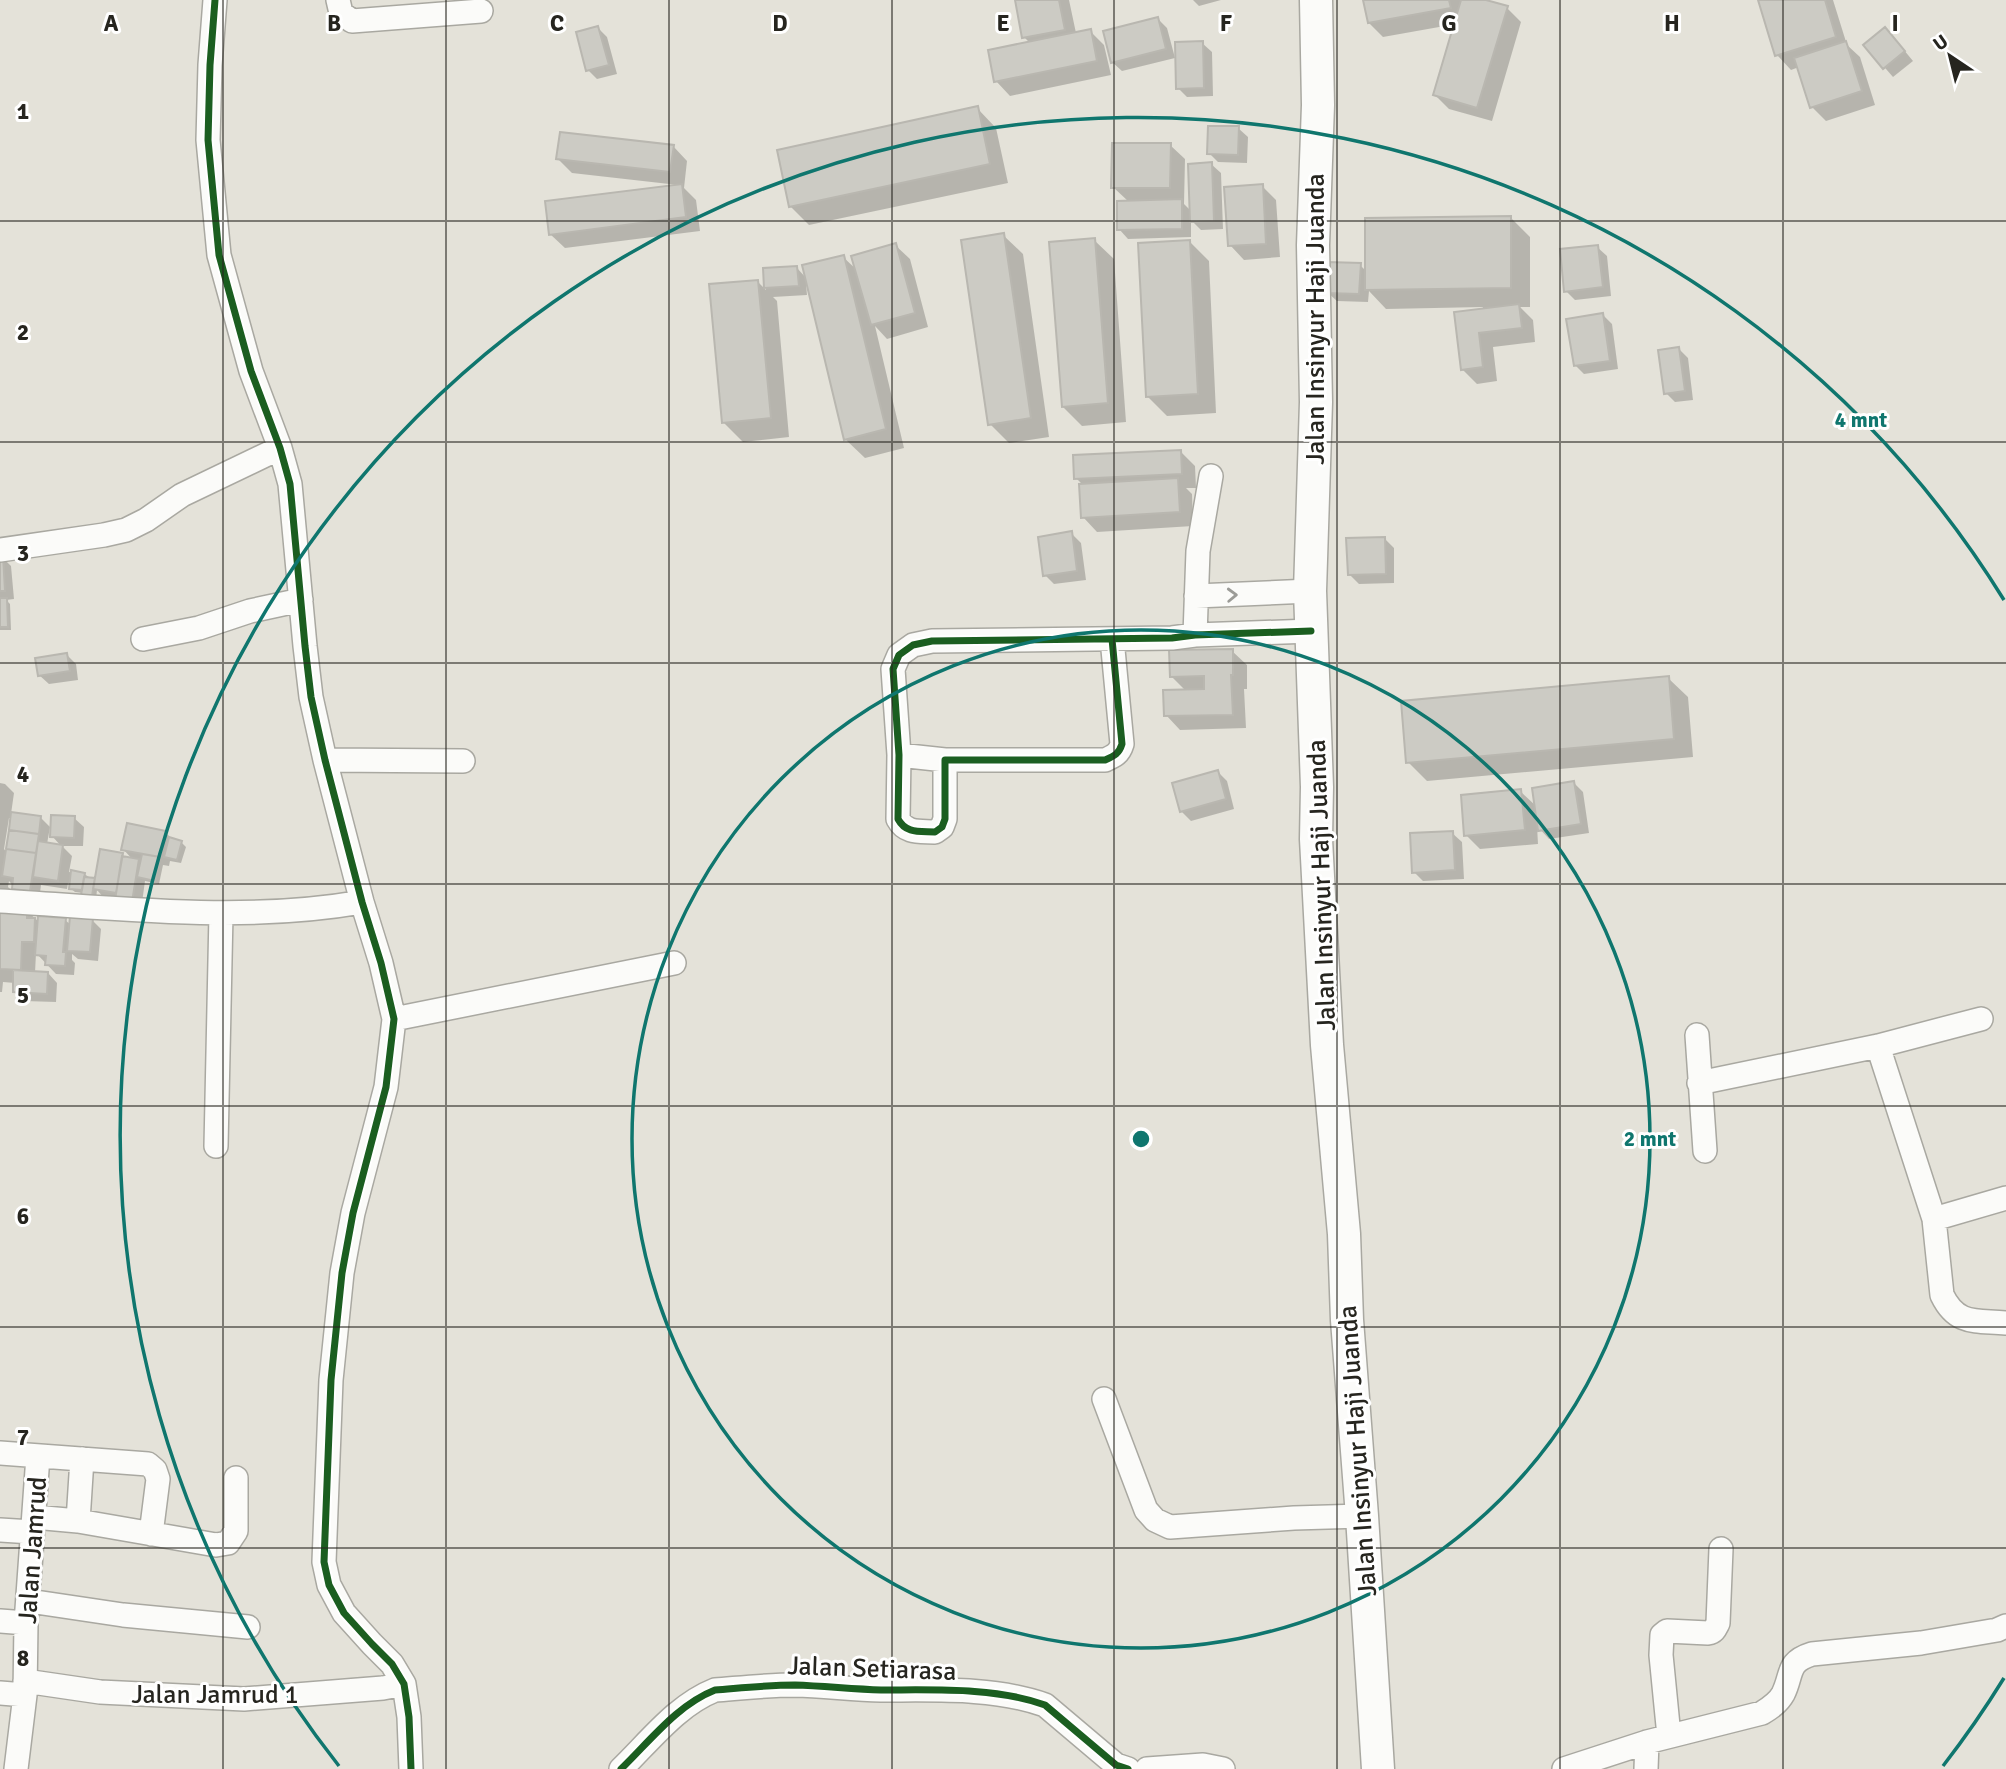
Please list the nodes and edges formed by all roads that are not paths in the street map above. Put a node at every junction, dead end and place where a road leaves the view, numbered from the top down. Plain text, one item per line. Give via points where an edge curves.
1 (215, 0) edge
2 (338, 0) edge
3 (1316, 0) edge
4 (481, 11) dead end
5 (280, 448) junction
6 (1211, 476) dead end
7 (0, 550) edge
8 (1310, 591) junction
9 (1196, 596) junction
10 (301, 600) junction
11 (1311, 631) junction
12 (1195, 635) junction
13 (143, 639) dead end
14 (1112, 639) junction
15 (899, 755) junction
16 (325, 760) junction
17 (945, 760) junction
18 (463, 761) dead end
19 (0, 901) edge
20 (362, 902) junction
21 (222, 914) junction
22 (674, 964) dead end
23 (1981, 1018) dead end
24 (394, 1019) junction
25 (1697, 1035) dead end
26 (1878, 1046) junction
27 (1699, 1083) junction
28 (216, 1146) dead end
29 (1705, 1152) dead end
30 (2006, 1198) edge
31 (1934, 1219) junction
32 (2006, 1323) edge
33 (1104, 1399) dead end
34 (0, 1452) edge
35 (38, 1456) junction
36 (82, 1460) junction
37 (236, 1478) dead end
38 (1362, 1516) junction
39 (78, 1521) junction
40 (33, 1525) junction
41 (0, 1530) edge
42 (151, 1534) junction
43 (1721, 1549) dead end
44 (27, 1612) junction
45 (0, 1621) edge
46 (2006, 1626) edge
47 (248, 1627) dead end
48 (404, 1684) junction
49 (25, 1688) junction
50 (0, 1693) edge
51 (1658, 1739) junction
52 (16, 1769) edge
53 (411, 1769) edge
54 (621, 1769) edge
55 (1129, 1769) edge
56 (1147, 1769) edge
57 (1223, 1769) edge
58 (1378, 1769) edge
59 (1564, 1769) edge
60 (1646, 1769) edge

1 - 5 street via 208,140 219,255 251,371
2 - 4 street via 341,13 352,21
3 - 8 main road, Jalan Insinyur Haji Juanda via 1316,402
5 - 7 street via 182,495 126,530
5 - 10 street via 292,496
6 - 9 street via 1201,526
9 -> 8 street
8 - 11 main road, Jalan Insinyur Haji Juanda
9 - 12 street
10 - 13 street
10 - 16 street via 311,697
11 - 12 street
11 - 38 main road, Jalan Insinyur Haji Juanda via 1327,1045
12 - 14 street
14 - 15 street via 913,645 899,655 893,669
14 - 17 street via 1122,744 1114,757
15 - 17 street
15 - 17 street via 898,819 909,831 936,832 942,827
16 - 18 street
16 - 20 street
19 - 21 street
20 - 21 street
20 - 24 street
21 - 28 street
22 - 24 street
23 - 26 street
24 - 48 street via 386,1087 342,1273 331,1380 324,1562 329,1585 344,1612 392,1664
25 - 27 street
26 - 27 street
26 - 31 street
27 - 29 street
30 - 31 street
31 - 32 street via 1947,1306 1962,1318
33 - 38 street via 1146,1510 1170,1527
34 - 35 street
35 - 36 street
35 - 40 street, Jalan Jamrud
36 - 39 street
36 - 42 street via 148,1464 155,1470 158,1479
37 - 42 street via 236,1531 228,1543
38 - 58 main road, Jalan Insinyur Haji Juanda
39 - 40 street
39 - 42 street
40 - 41 street
40 - 44 street, Jalan Jamrud
43 - 51 street via 1716,1629 1708,1633 1667,1630 1662,1635
44 - 45 street
44 - 47 street via 123,1615
44 - 49 street, Jalan Jamrud
46 - 51 street via 1921,1643 1812,1654 1791,1668 1783,1694 1762,1713
48 - 49 street, Jalan Jamrud 1 via 244,1699
48 - 53 street
49 - 50 street, Jalan Jamrud 1
49 - 52 street, Jalan Jamrud
51 - 59 street
51 - 60 street
54 - 55 street, Jalan Setiarasa via 696,1698 715,1689 793,1685 968,1691 1034,1701 1045,1705 1116,1765
56 - 57 street via 1203,1765

